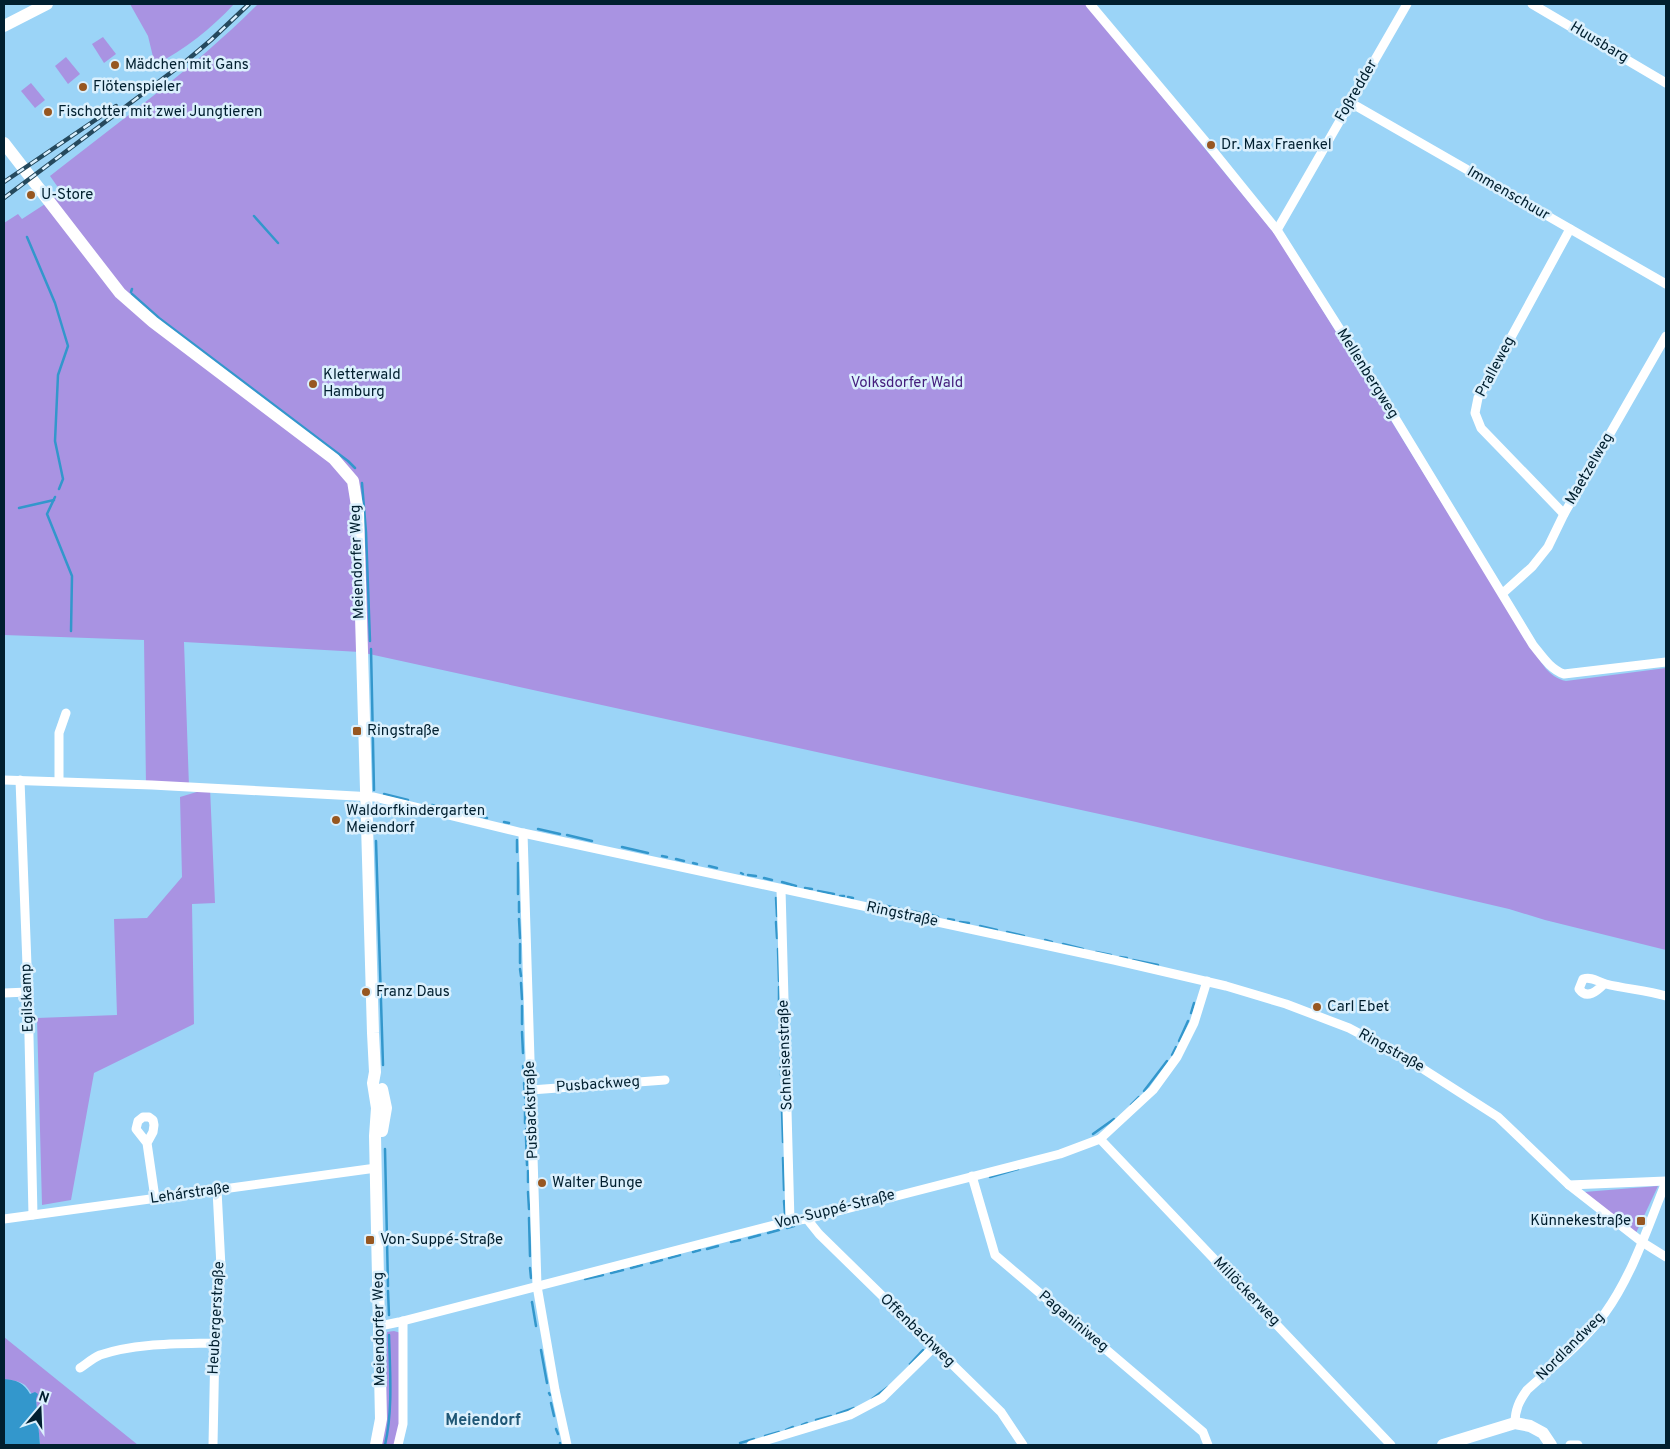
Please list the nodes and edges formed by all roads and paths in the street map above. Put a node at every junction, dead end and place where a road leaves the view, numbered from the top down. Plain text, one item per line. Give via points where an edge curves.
1 (46, 4) edge
2 (1090, 4) edge
3 (1407, 4) edge
4 (1532, 4) edge
5 (4, 26) edge
6 (1665, 79) edge
7 (1350, 103) junction
8 (4, 143) edge
9 (1570, 229) junction
10 (1276, 230) junction
11 (1666, 284) edge
12 (1666, 336) edge
13 (1564, 514) junction
14 (1503, 593) junction
15 (1666, 662) edge
16 (66, 713) dead end
17 (4, 780) edge
18 (20, 780) junction
19 (59, 781) junction
20 (367, 796) junction
21 (523, 833) junction
22 (781, 889) junction
23 (1207, 981) junction
24 (1604, 984) dead end
25 (28, 992) junction
26 (4, 993) edge
27 (1666, 996) edge
28 (665, 1080) dead end
29 (531, 1090) junction
30 (1100, 1139) junction
31 (147, 1143) dead end
32 (376, 1168) junction
33 (972, 1176) junction
34 (1666, 1182) edge
35 (1569, 1185) junction
36 (217, 1190) junction
37 (155, 1198) junction
38 (33, 1215) junction
39 (808, 1218) junction
40 (4, 1219) edge
41 (790, 1221) junction
42 (1642, 1242) junction
43 (1666, 1257) edge
44 (538, 1286) junction
45 (403, 1321) junction
46 (380, 1326) junction
47 (215, 1344) junction
48 (934, 1347) junction
49 (80, 1368) dead end
50 (1515, 1423) junction
51 (213, 1445) edge
52 (376, 1445) edge
53 (398, 1445) edge
54 (567, 1445) edge
55 (751, 1445) edge
56 (1023, 1445) edge
57 (1208, 1445) edge
58 (1391, 1445) edge
59 (1443, 1445) edge
60 (1551, 1445) edge
61 (1570, 1445) edge
62 (1578, 1445) edge

1 - 5 street
2 - 10 street, Mellenbergweg
3 - 7 street, Foßredder
4 - 6 street, Huusbarg
7 - 9 street, Immenschuur
7 - 10 street, Foßredder
8 - 20 street, Meiendorfer Weg via 120,293 152,322 334,459 353,481 358,512
9 - 11 street, Immenschuur
9 - 13 street, Pralleweg via 1478,398 1475,413 1481,428
10 - 14 street, Mellenbergweg
12 - 13 street, Maetzelweg
13 - 14 street, Maetzelweg via 1548,547 1532,567
14 - 15 street, Mellenbergweg via 1533,645 1558,672 1564,674
16 - 19 street via 59,734
17 - 18 street, Ringstraße
18 - 19 street, Ringstraße
18 - 25 street, Egilskamp
19 - 20 street, Ringstraße
20 - 21 street, Ringstraße
20 - 32 street, Meiendorfer Weg via 375,1072 386,1108 376,1152
21 - 22 street, Ringstraße
21 - 29 street, Pusbackstraße
22 - 23 street, Ringstraße
22 - 41 street, Schneisenstraße
23 - 30 street, Von-Suppé-Straße via 1194,1023 1177,1057 1153,1090
23 - 35 street, Ringstraße via 1286,1004 1350,1028 1409,1060 1498,1117
24 - 27 street
25 - 26 street
25 - 38 street, Egilskamp
28 - 29 street, Pusbackweg
29 - 44 street, Pusbackstraße
30 - 33 street, Von-Suppé-Straße via 1060,1154
30 - 58 street, Millöckerweg
31 - 37 street
32 - 36 street, Lehárstraße
32 - 46 street, Meiendorfer Weg
33 - 39 street, Von-Suppé-Straße
33 - 57 street, Paganiniweg via 995,1255 1203,1432
34 - 35 street
34 - 42 street
35 - 42 street, Ringstraße
36 - 37 street, Lehárstraße
36 - 47 street, Heubergerstraße via 221,1267
37 - 38 street, Lehárstraße
38 - 40 street, Lehárstraße
39 - 41 street, Von-Suppé-Straße
39 - 48 street, Offenbachweg via 819,1234
41 - 44 street, Von-Suppé-Straße
42 - 43 street, Ringstraße
42 - 50 street, Nordlandweg via 1626,1280 1605,1314 1527,1390 1515,1412
44 - 45 street, Von-Suppé-Straße
44 - 54 street, Pusbackstraße via 554,1390
45 - 46 street, Von-Suppé-Straße
45 - 53 street, Meiendorfer Weg via 403,1424
46 - 52 street, Meiendorfer Weg via 381,1419
47 - 49 street via 132,1348 98,1356
47 - 51 street, Heubergerstraße
48 - 55 street via 882,1398 850,1415
48 - 56 street, Offenbachweg via 1001,1412
50 - 59 street
50 - 60 street via 1543,1433
61 - 62 street

